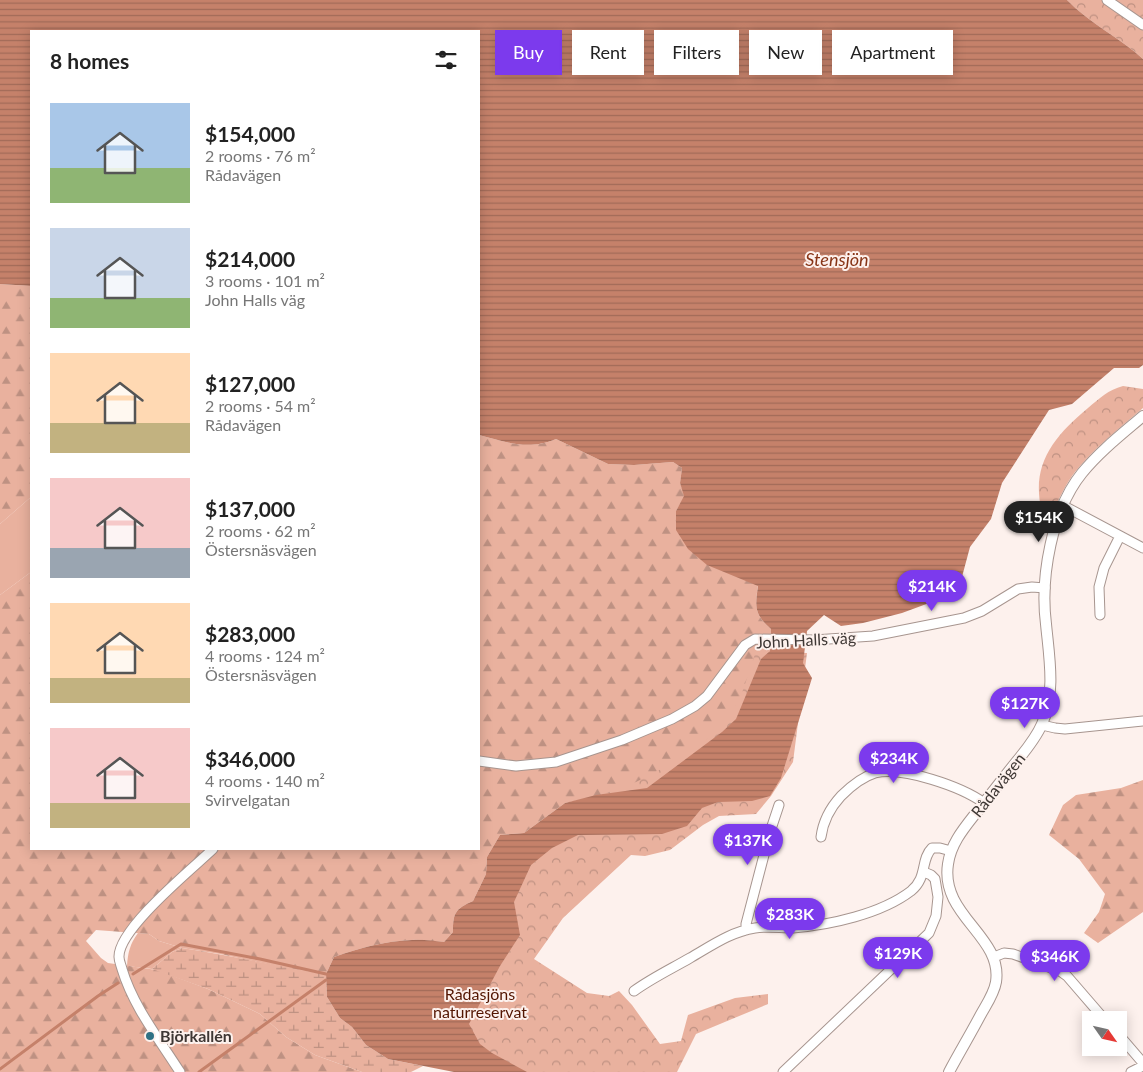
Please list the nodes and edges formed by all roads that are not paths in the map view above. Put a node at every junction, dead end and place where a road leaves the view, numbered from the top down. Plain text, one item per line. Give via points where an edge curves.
1 (1107, 0) edge
2 (1143, 25) edge
3 (1143, 416) edge
4 (1064, 506) junction
5 (1120, 536) junction
6 (1143, 548) edge
7 (1045, 588) junction
8 (1100, 615) dead end
9 (1143, 721) edge
10 (1042, 725) junction
11 (480, 762) edge
12 (984, 803) junction
13 (779, 805) dead end
14 (821, 837) dead end
15 (213, 850) edge
16 (951, 851) junction
17 (924, 872) junction
18 (746, 930) junction
19 (994, 957) junction
20 (634, 991) dead end
21 (1097, 1011) edge
22 (1128, 1046) edge
23 (1143, 1065) edge
24 (180, 1072) edge
25 (783, 1072) edge
26 (949, 1072) edge
27 (1131, 1072) edge

1 - 2 street
3 - 4 street, Rådavägen via 1082,473
4 - 5 street
4 - 7 street, Rådavägen via 1051,544
5 - 6 street
5 - 8 street via 1104,568 1099,587
7 - 10 street, Rådavägen via 1051,681
7 - 11 street, John Halls väg via 1018,589 964,618 873,636 755,639 745,645 707,696 672,719 556,762 516,766
9 - 10 street via 1065,729
10 - 12 street, Rådavägen
12 - 14 street via 958,788 918,776 898,772 875,773 856,783 834,803 825,819
12 - 16 street, Rådavägen
13 - 18 street
15 - 24 street via 153,904 130,932 119,957 136,1003
16 - 17 street via 932,848 926,856
16 - 19 street, Rådavägen via 947,872 953,898
17 - 18 street via 913,889 900,899 870,911 816,925
17 - 25 street via 934,877 937,890 936,916 928,933
18 - 20 street via 712,944
19 - 21 street via 1013,954 1060,971
19 - 26 street via 996,974 992,995
22 - 23 street
23 - 27 street

